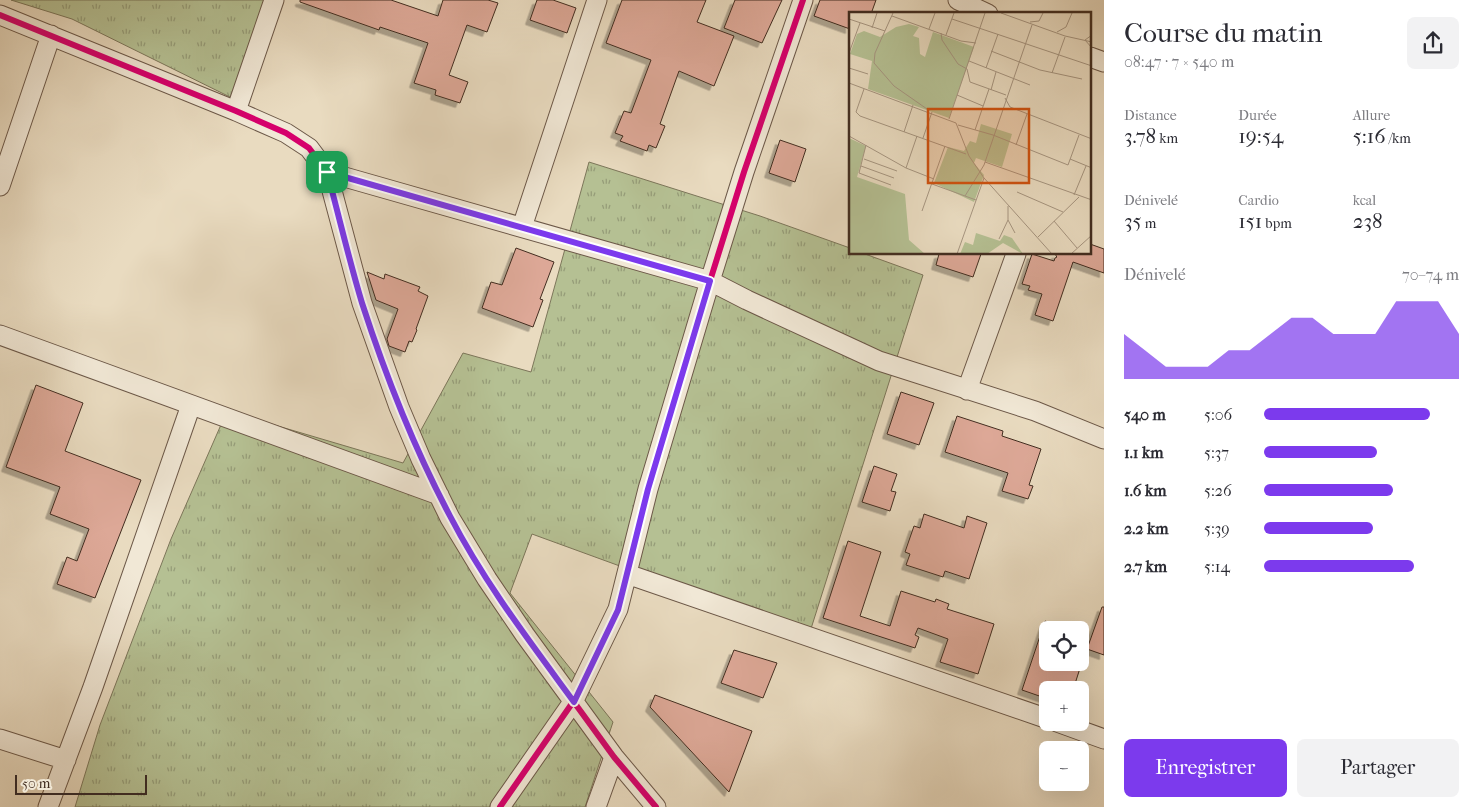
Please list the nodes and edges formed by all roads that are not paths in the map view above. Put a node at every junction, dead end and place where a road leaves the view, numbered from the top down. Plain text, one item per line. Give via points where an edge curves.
1 (274, 0) edge
2 (596, 0) edge
3 (803, 0) edge
4 (958, 0) edge
5 (984, 12) edge
6 (4, 14) edge
7 (51, 35) junction
8 (1092, 57) edge
9 (1104, 62) edge
10 (236, 111) junction
11 (327, 172) junction
12 (0, 186) edge
13 (522, 227) junction
14 (1016, 255) edge
15 (710, 281) junction
16 (0, 335) edge
17 (967, 390) junction
18 (192, 405) junction
19 (1104, 439) edge
20 (439, 495) junction
21 (627, 574) junction
22 (574, 702) junction
23 (1039, 716) edge
24 (1082, 731) edge
25 (0, 739) edge
26 (1104, 739) edge
27 (614, 757) junction
28 (66, 760) junction
29 (48, 807) edge
30 (500, 807) edge
31 (596, 807) edge
32 (656, 807) edge

1 - 10 street
2 - 13 street
3 - 15 street
4 - 5 street
6 - 7 street
7 - 10 street
7 - 12 street
8 - 9 street
10 - 11 street via 286,133 309,148
11 - 13 street
11 - 20 street via 365,312 399,407
13 - 15 street
14 - 17 street
15 - 17 street via 879,361
15 - 21 street via 648,489
16 - 18 street
17 - 19 street via 1035,411
18 - 20 street
18 - 28 street
20 - 22 street via 487,579
21 - 22 street via 618,610
21 - 23 street
22 - 27 street
22 - 30 street
24 - 26 street
25 - 28 street
27 - 31 street
27 - 32 street
28 - 29 street

